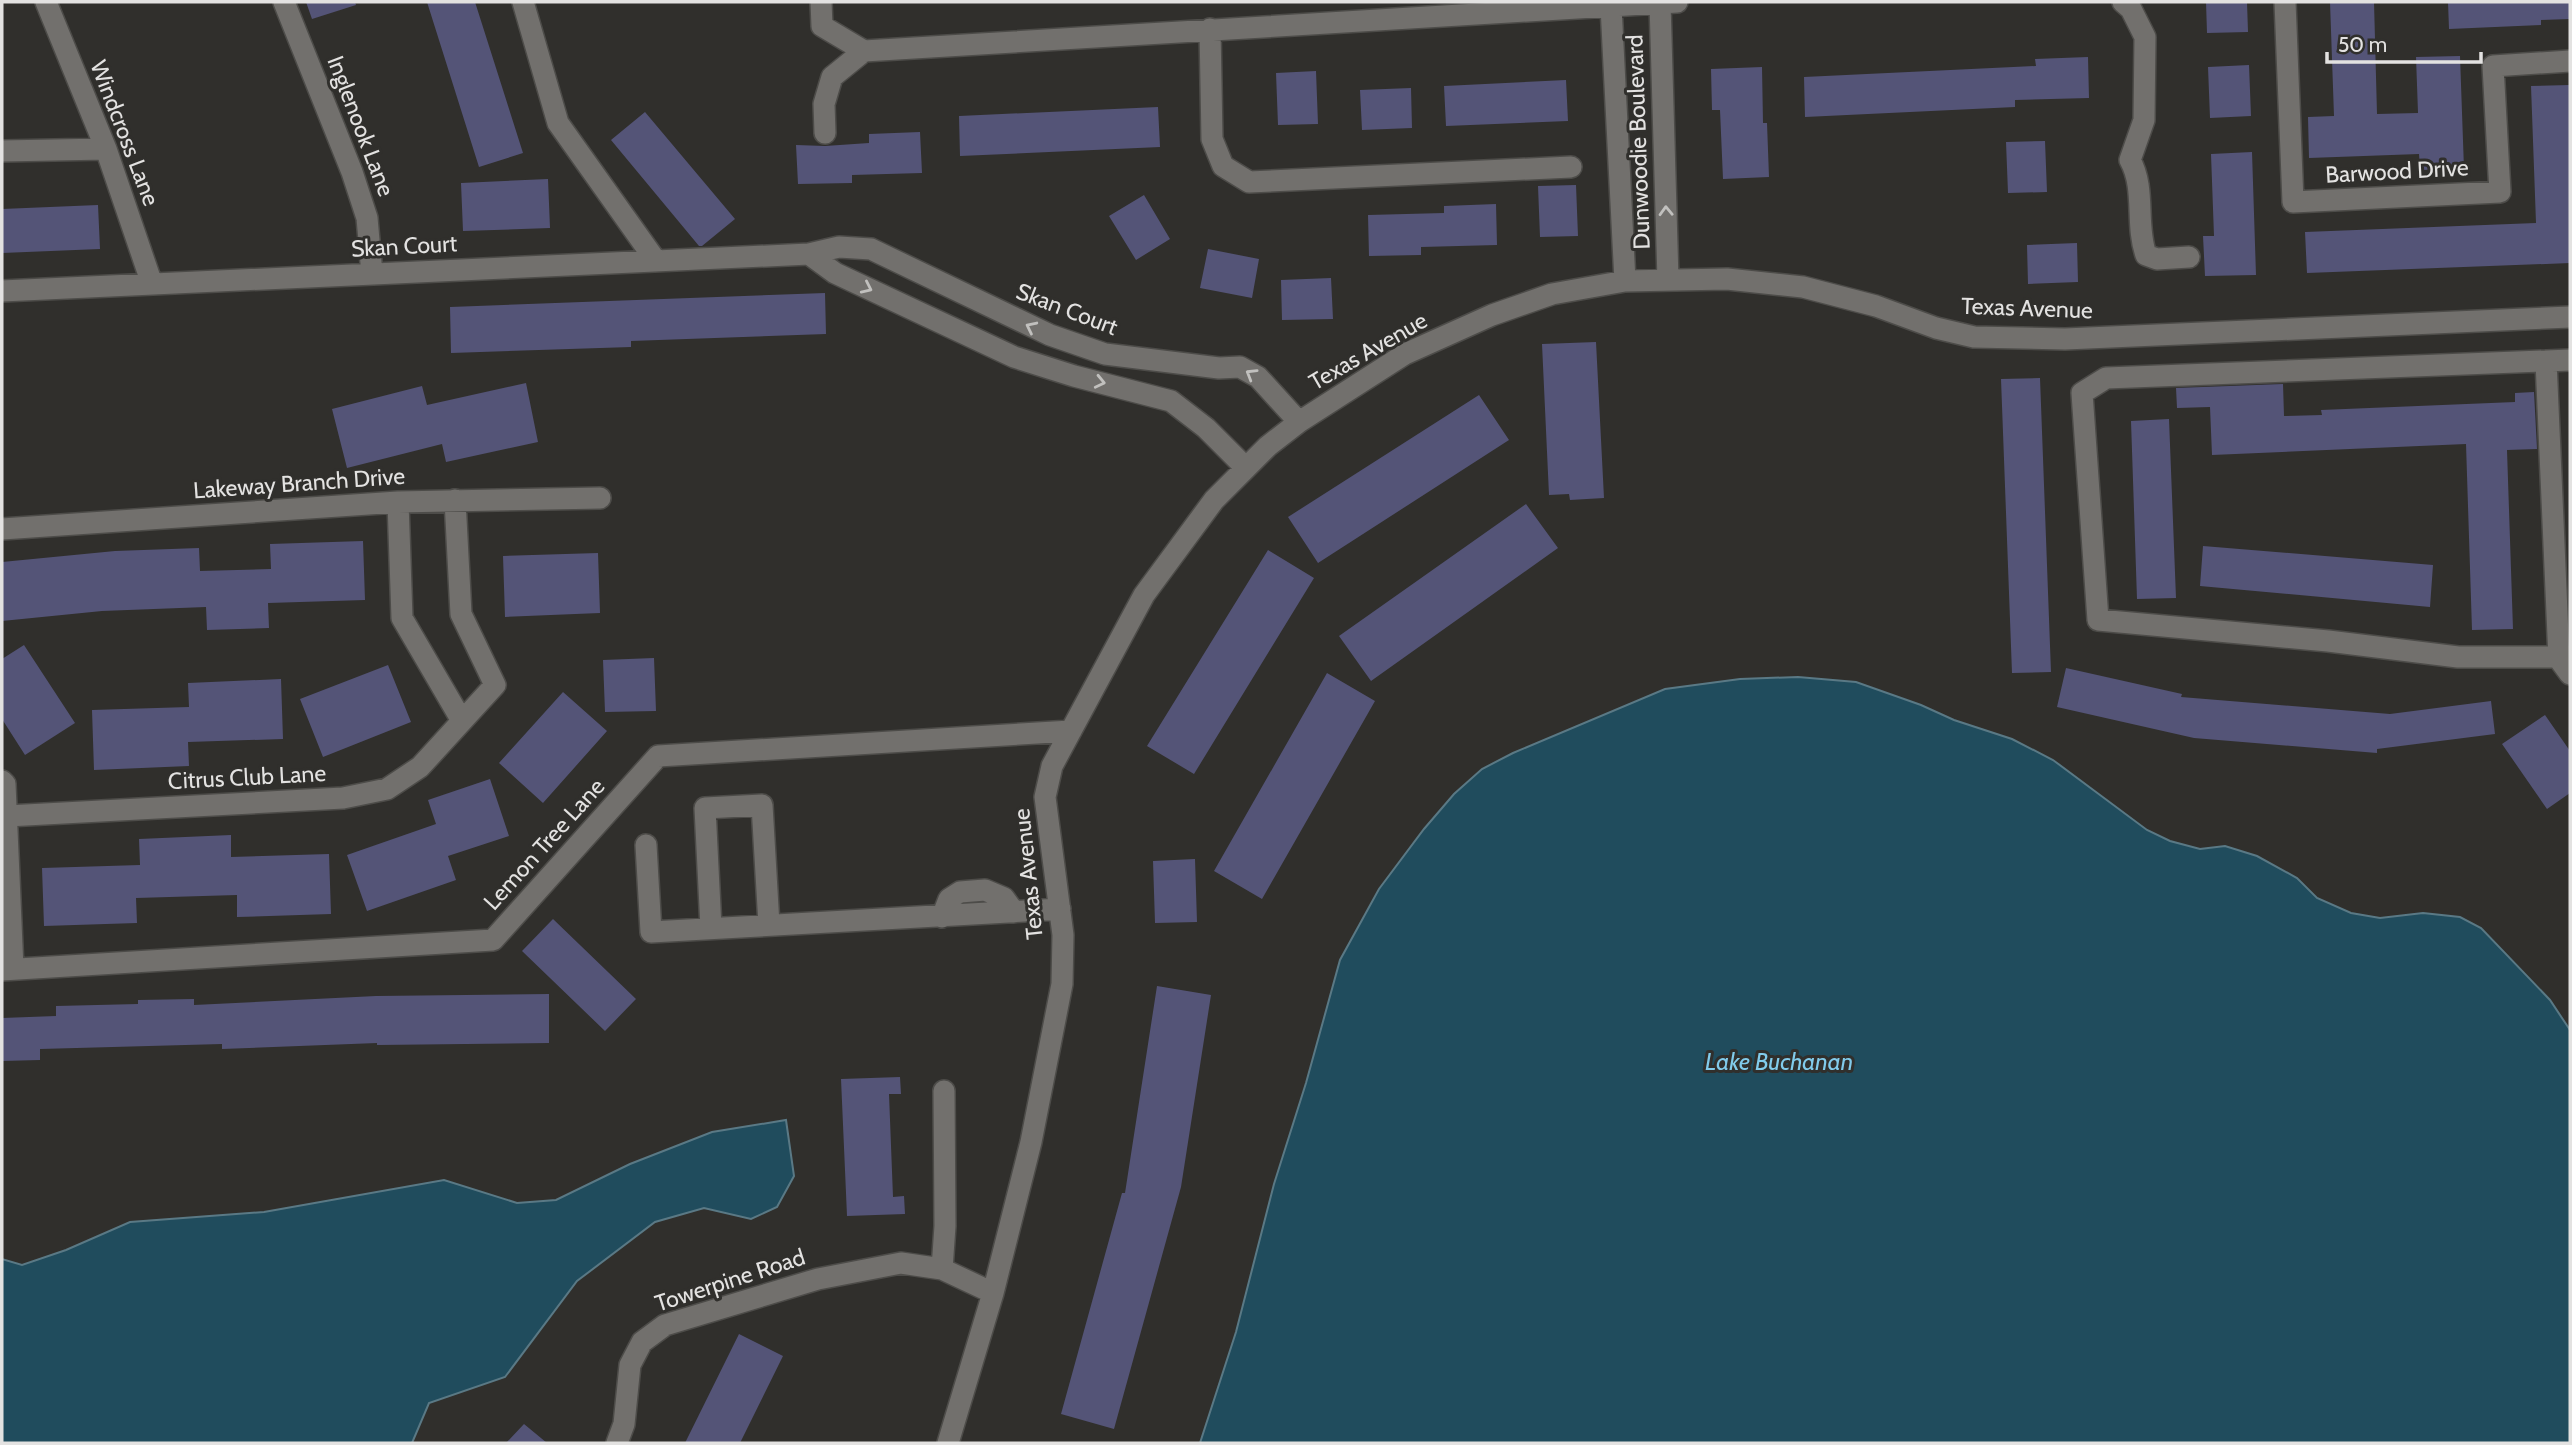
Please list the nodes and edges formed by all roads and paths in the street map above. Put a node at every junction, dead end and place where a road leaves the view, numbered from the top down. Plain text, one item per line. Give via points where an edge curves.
1 (46, 2) edge
2 (284, 2) edge
3 (523, 2) edge
4 (821, 2) edge
5 (1676, 2) edge
6 (2123, 2) edge
7 (2285, 2) edge
8 (1660, 3) edge
9 (1611, 6) junction
10 (1210, 29) junction
11 (864, 51) junction
12 (2570, 61) edge
13 (825, 133) dead end
14 (106, 149) junction
15 (2, 151) edge
16 (1571, 167) dead end
17 (808, 254) junction
18 (2189, 257) dead end
19 (656, 261) junction
20 (372, 274) junction
21 (1668, 280) junction
22 (1625, 281) junction
23 (152, 284) junction
24 (2, 290) edge
25 (2570, 317) edge
26 (2570, 360) edge
27 (2546, 361) junction
28 (1299, 422) junction
29 (1246, 468) junction
30 (600, 498) dead end
31 (455, 500) junction
32 (398, 502) junction
33 (2, 529) edge
34 (2567, 663) edge
35 (462, 721) junction
36 (1070, 731) junction
37 (2, 781) edge
38 (7, 816) junction
39 (646, 845) dead end
40 (1060, 909) junction
41 (769, 925) junction
42 (710, 928) junction
43 (7, 969) edge
44 (944, 1091) dead end
45 (942, 1269) junction
46 (993, 1293) junction
47 (617, 1443) edge
48 (948, 1443) edge

1 - 14 street, Windcross Lane
2 - 20 street, Inglenook Lane via 356,183 367,218
3 - 19 street via 558,123
4 - 11 street via 822,26
5 - 8 street
6 - 18 street via 2145,37 2144,120 2130,160 2138,173 2140,237 2146,255
7 - 12 street, Barwood Drive via 2293,202 2500,192 2493,66
8 - 9 street
21 -> 8 street, Dunwoodie Boulevard
9 - 10 street
9 - 22 street, Dunwoodie Boulevard
10 - 11 street
10 - 16 street via 1212,139 1223,166 1249,182
11 - 13 street via 832,77 824,104
14 - 15 street
14 - 23 street, Windcross Lane
17 - 19 street, Skan Court
28 -> 17 street, Skan Court via 1258,377 1240,367 1105,354 1050,335 870,249 839,247
17 -> 29 street via 835,273 1014,357 1171,401
19 - 20 street, Skan Court
20 - 23 street, Skan Court
21 - 22 street, Texas Avenue
21 - 25 street, Texas Avenue via 1727,279 1803,287 1974,337 2065,339
22 - 28 street, Texas Avenue via 1552,294 1492,315 1405,354
23 - 24 street, Skan Court
26 - 27 street
27 - 34 street
27 - 34 street via 2106,378 2082,393 2098,620 2458,657
28 - 29 street, Texas Avenue
29 - 36 street, Texas Avenue via 1214,500 1144,595
30 - 31 street, Lakeway Branch Drive
31 - 32 street, Lakeway Branch Drive
31 - 35 street, Citrus Club Lane via 461,614 495,685
32 - 33 street, Lakeway Branch Drive
32 - 35 street via 402,618
35 - 38 street, Citrus Club Lane via 420,767 387,789 343,798
36 - 40 street, Texas Avenue via 1052,766 1045,797
36 - 43 street, Lemon Tree Lane via 658,756 493,940
37 - 38 street
38 - 43 street
39 - 42 street via 651,932
40 - 41 street
40 - 46 street, Texas Avenue via 1062,984 1031,1142
41 - 42 street
41 - 42 street via 762,805 705,808
44 - 45 street
45 - 46 street, Towerpine Road
45 - 47 street, Towerpine Road via 901,1263 818,1279 665,1325 642,1342 630,1365 624,1424
46 - 48 street, Texas Avenue

